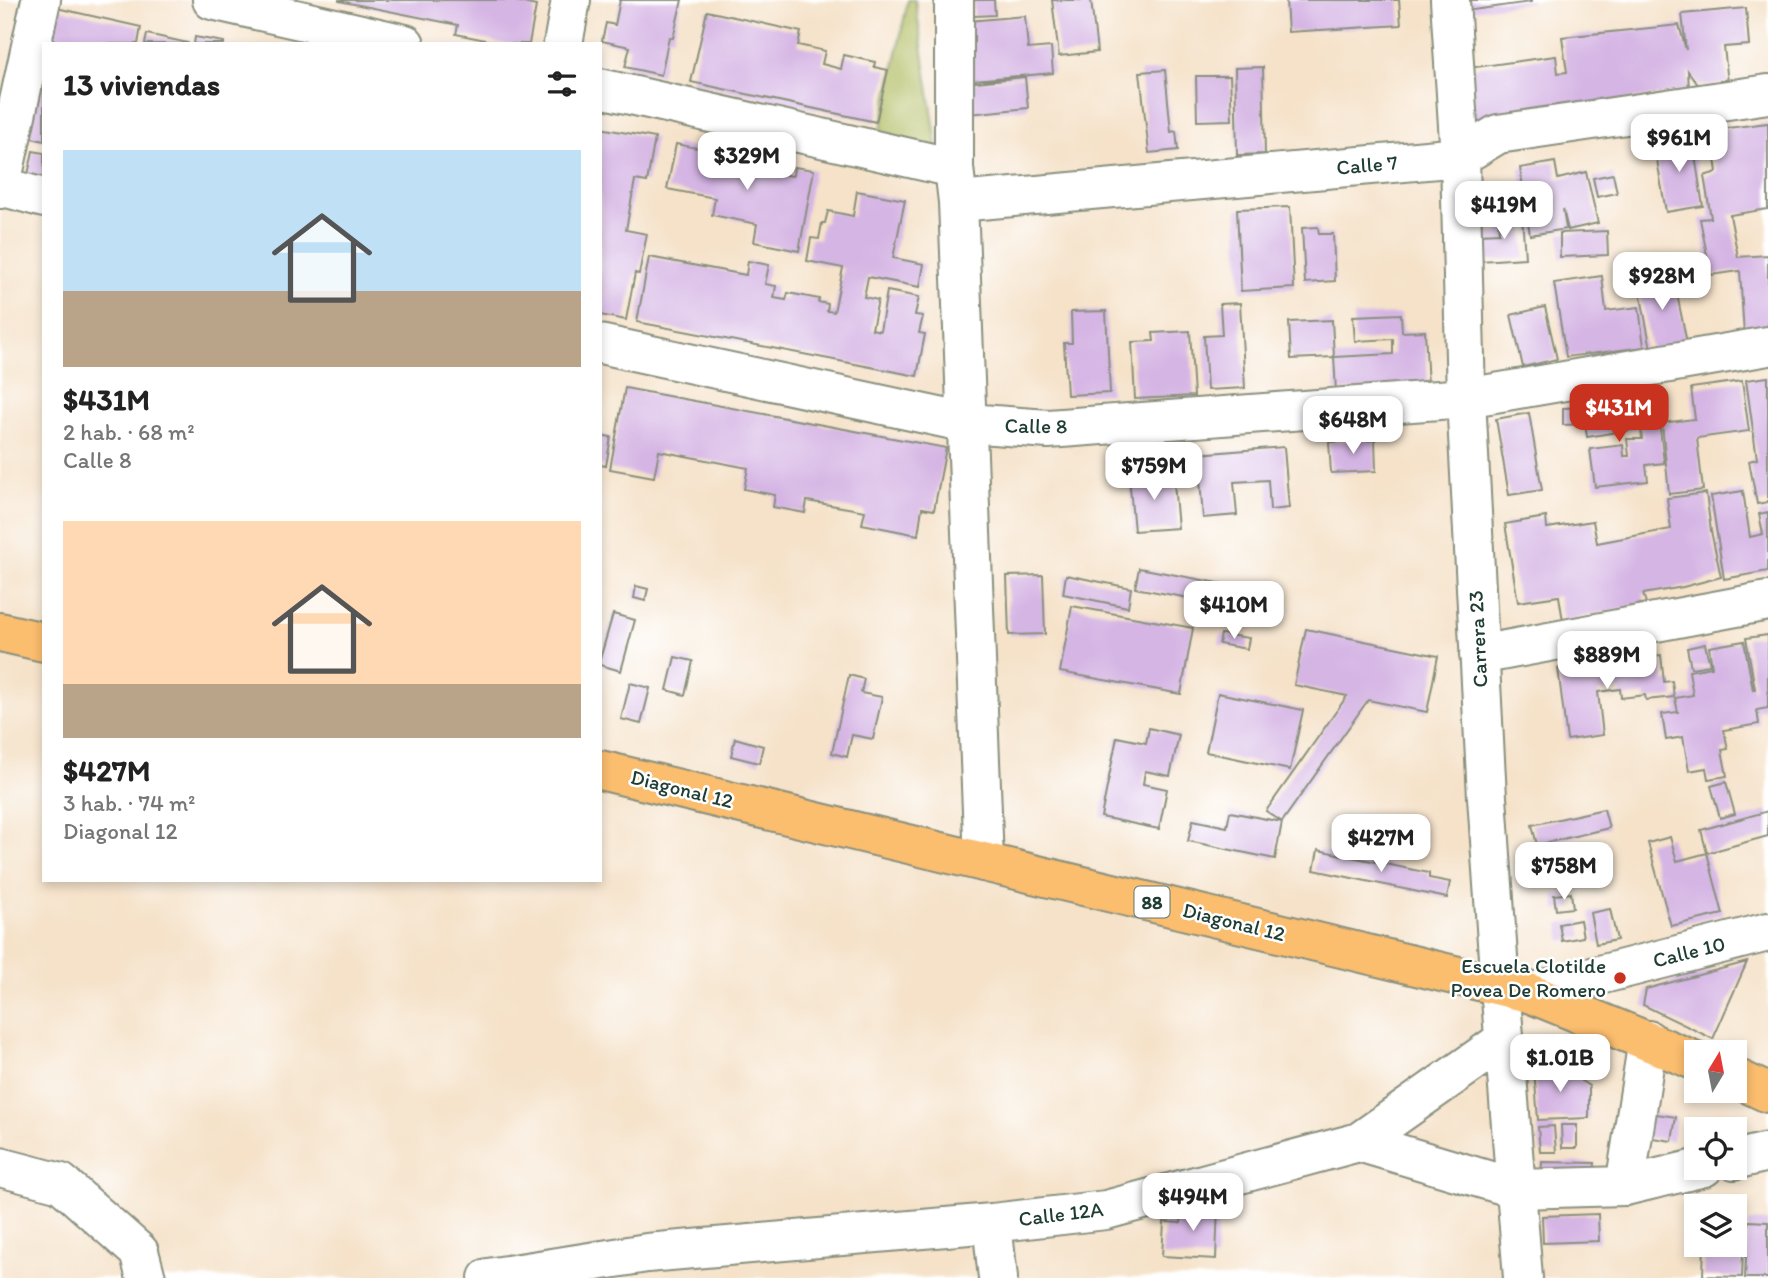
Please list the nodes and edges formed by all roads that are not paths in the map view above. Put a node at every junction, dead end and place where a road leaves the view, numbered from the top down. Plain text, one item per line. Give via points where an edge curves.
1 (41, 0) edge
2 (212, 0) edge
3 (571, 0) edge
4 (954, 0) edge
5 (1450, 0) edge
6 (396, 42) edge
7 (563, 42) edge
8 (602, 89) edge
9 (1768, 94) edge
10 (1460, 157) junction
11 (956, 185) junction
12 (0, 187) edge
13 (42, 198) edge
14 (602, 344) edge
15 (1768, 346) edge
16 (1466, 398) junction
17 (967, 423) junction
18 (1768, 601) edge
19 (0, 632) edge
20 (42, 642) edge
21 (1479, 655) junction
22 (602, 770) edge
23 (984, 862) junction
24 (1768, 932) edge
25 (1514, 989) junction
26 (1504, 1040) junction
27 (1648, 1040) junction
28 (1684, 1055) edge
29 (1747, 1083) edge
30 (1768, 1093) edge
31 (1359, 1142) junction
32 (1768, 1152) edge
33 (1747, 1157) edge
34 (0, 1167) edge
35 (1684, 1172) edge
36 (1625, 1186) junction
37 (1517, 1189) junction
38 (992, 1223) junction
39 (146, 1278) edge
40 (488, 1278) edge
41 (998, 1278) edge
42 (1523, 1278) edge

1 - 12 street
2 - 6 street
3 - 7 street
4 - 11 street
5 - 10 street, Carrera 23
8 - 11 street, Calle 7
9 - 10 street, Calle 7 via 1498,134
10 - 11 street, Calle 7
10 - 16 street, Carrera 23
11 - 17 street
12 - 13 street
14 - 17 street, Calle 8
15 - 16 street, Calle 8
16 - 17 street, Calle 8 via 1048,429
16 - 21 street, Carrera 23
17 - 23 street
18 - 21 street
19 - 20 highway
21 - 25 street, Carrera 23
22 - 23 highway, Diagonal 12 / 88
23 - 25 highway, Diagonal 12 / 88
24 - 25 street, Calle 10
25 - 26 street, Carrera 23
25 - 27 highway, Diagonal 12 / 88
26 - 31 street
26 - 37 street, Carrera 23
27 - 28 highway, Diagonal 12 / 88
27 - 36 street
29 - 30 highway
31 - 37 street
31 - 38 street, Calle 12A via 1106,1210
32 - 33 street
34 - 39 street via 61,1182 139,1252
35 - 36 street
36 - 37 street
37 - 42 street, Carrera 23
38 - 40 street, Calle 12A via 647,1253
38 - 41 street

